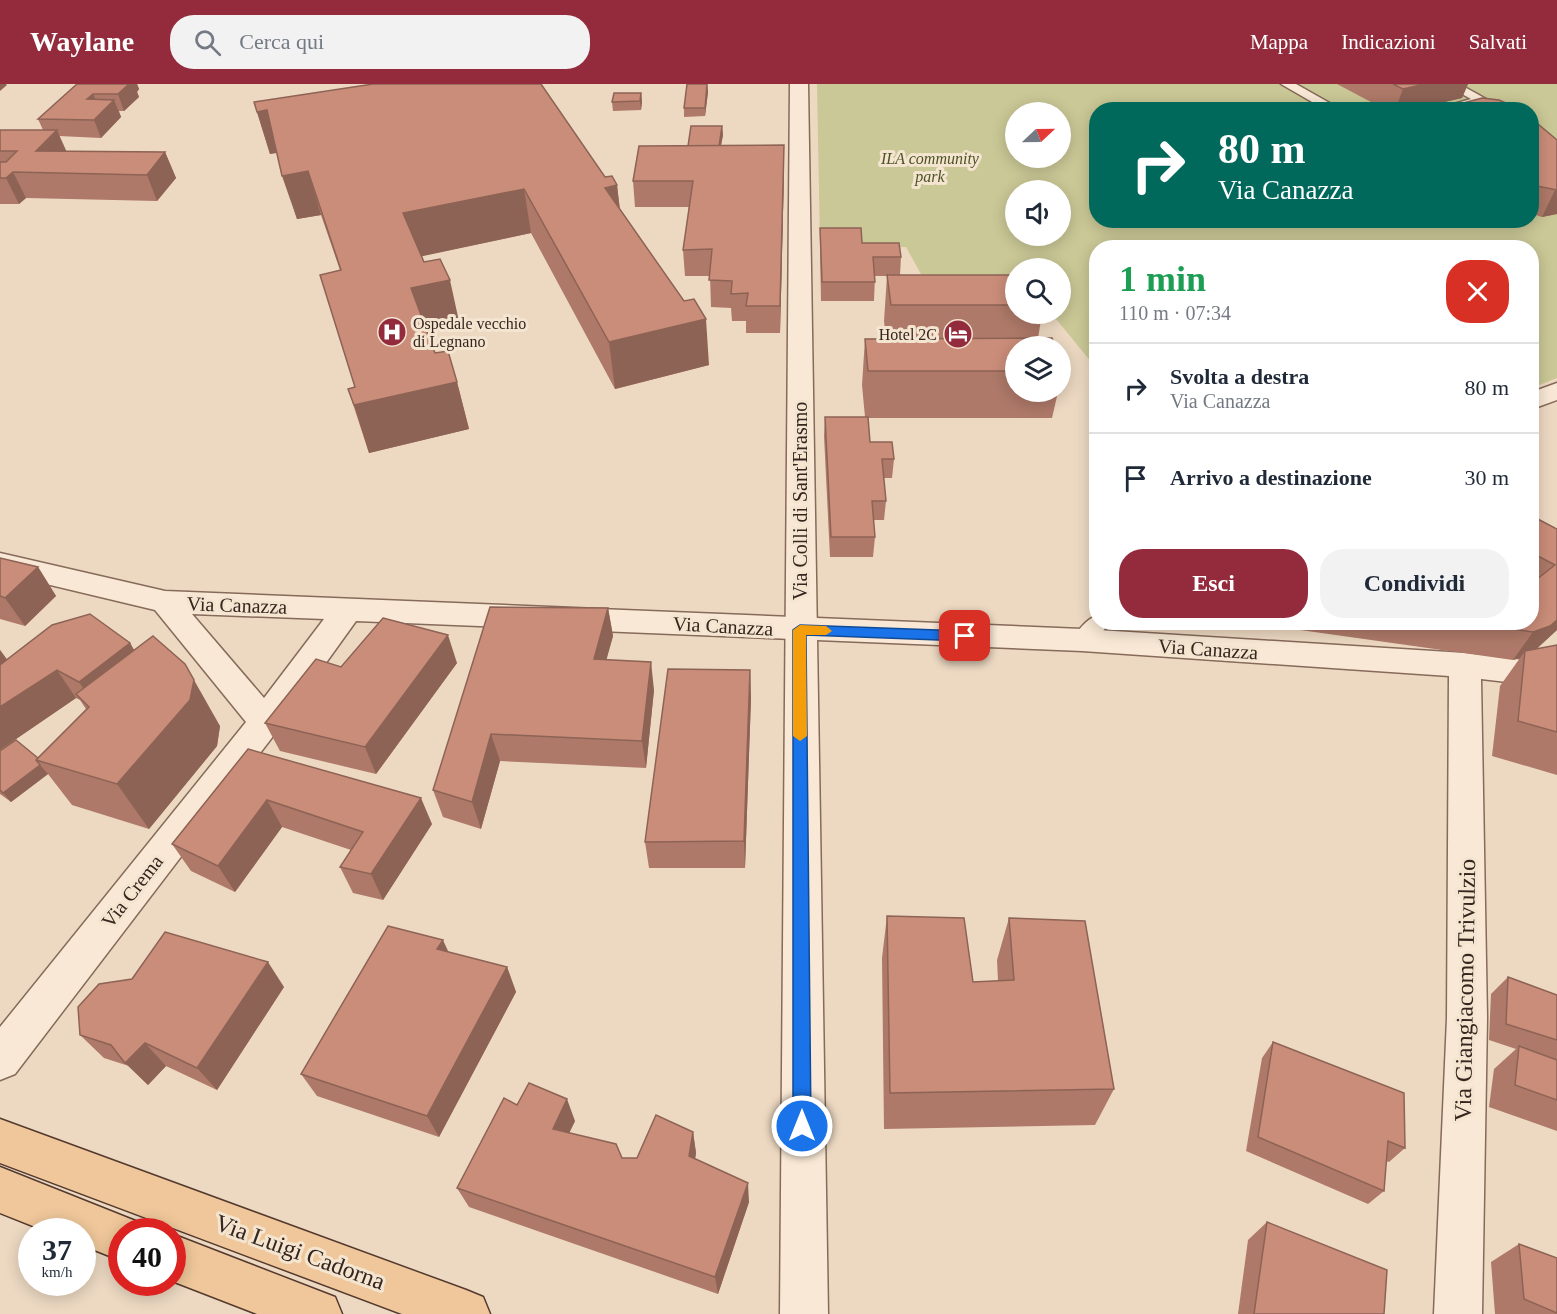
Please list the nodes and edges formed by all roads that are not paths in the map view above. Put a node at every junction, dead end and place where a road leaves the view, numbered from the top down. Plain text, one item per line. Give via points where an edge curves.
1 (799, 84) edge
2 (1287, 84) edge
3 (1450, 84) edge
4 (1321, 102) edge
5 (1473, 102) edge
6 (1557, 391) edge
7 (1539, 398) edge
8 (0, 563) edge
9 (165, 602) junction
10 (348, 609) junction
11 (800, 630) junction
12 (1090, 631) edge
13 (1172, 635) edge
14 (1465, 665) junction
15 (1557, 676) edge
16 (265, 722) junction
17 (0, 1060) edge
18 (0, 1141) edge
19 (0, 1190) edge
20 (108, 1232) edge
21 (186, 1262) edge
22 (318, 1314) edge
23 (466, 1314) edge
24 (804, 1314) edge
25 (1458, 1314) edge

1 - 11 street, Via Colli di Sant'Erasmo
2 - 4 lane
3 - 5 lane via 1482,100
6 - 7 street
8 - 9 street, Via Canazza
9 - 10 street, Via Canazza
9 - 16 street
10 - 11 street, Via Canazza
10 - 16 street, Via Crema
11 - 12 street, Via Canazza
11 - 24 street, Via Colli di Sant'Erasmo
12 - 13 street, Via Canazza
13 - 14 street, Via Canazza
14 - 15 street, Via Canazza
14 - 25 street, Via Giangiacomo Trivulzio via 1467,1018
16 - 17 street, Via Crema
18 - 23 main road, Via Luigi Cadorna
19 - 20 main road
21 - 22 main road

